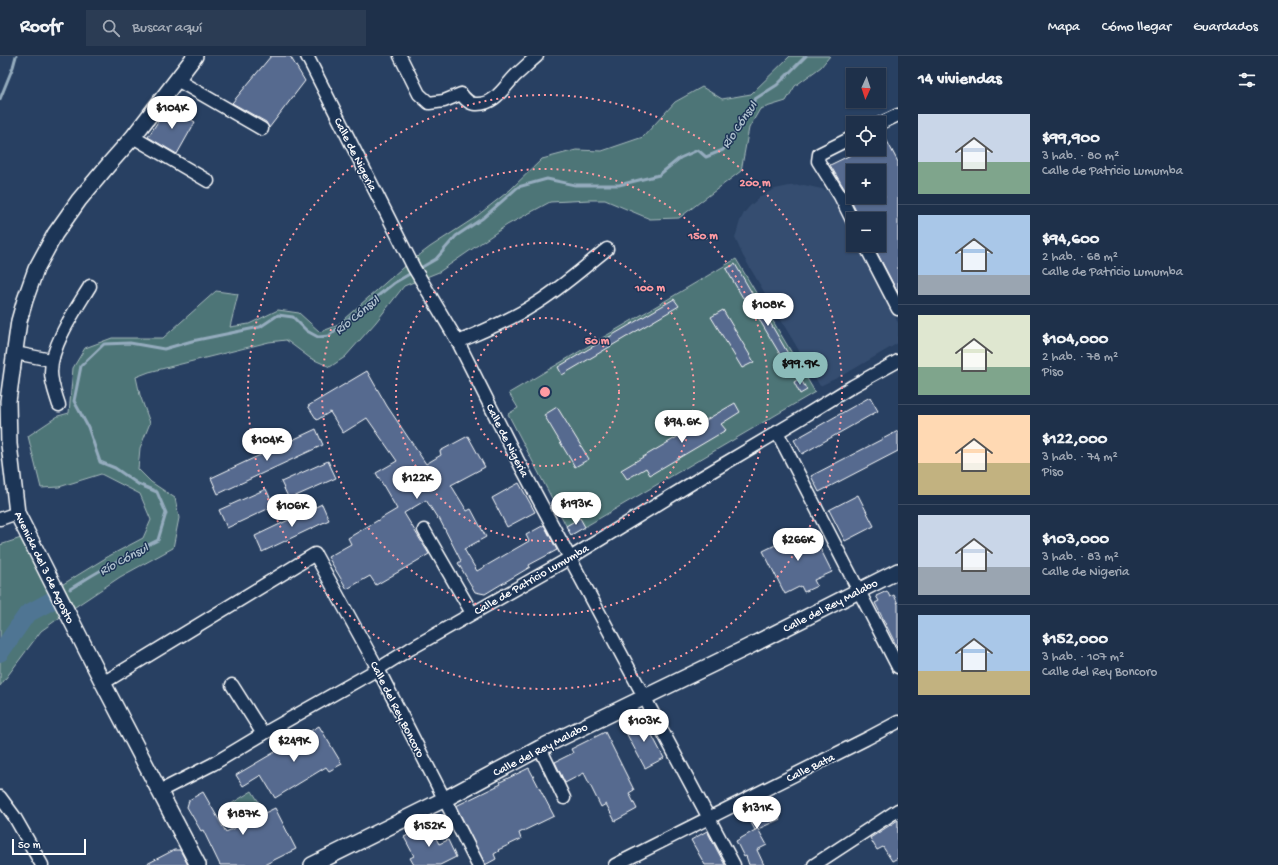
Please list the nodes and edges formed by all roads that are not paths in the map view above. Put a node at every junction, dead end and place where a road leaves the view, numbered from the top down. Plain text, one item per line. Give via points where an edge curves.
1 (195, 56) edge
2 (307, 56) edge
3 (400, 56) edge
4 (537, 56) edge
5 (177, 80) junction
6 (898, 115) edge
7 (886, 121) edge
8 (262, 129) dead end
9 (133, 137) junction
10 (846, 141) edge
11 (208, 181) dead end
12 (848, 212) edge
13 (607, 249) dead end
14 (869, 252) edge
15 (90, 286) dead end
16 (898, 309) edge
17 (458, 342) junction
18 (14, 353) junction
19 (51, 360) junction
20 (898, 361) edge
21 (59, 405) dead end
22 (777, 432) junction
23 (4, 444) edge
24 (17, 513) junction
25 (0, 519) edge
26 (424, 530) dead end
27 (570, 558) junction
28 (898, 571) edge
29 (858, 591) junction
30 (472, 613) junction
31 (898, 668) edge
32 (378, 669) junction
33 (103, 683) junction
34 (232, 685) dead end
35 (644, 697) junction
36 (898, 722) edge
37 (263, 734) junction
38 (540, 748) junction
39 (160, 791) junction
40 (0, 797) edge
41 (564, 798) dead end
42 (445, 799) junction
43 (898, 810) edge
44 (709, 818) junction
45 (42, 865) edge
46 (198, 865) edge
47 (312, 865) edge
48 (478, 865) edge
49 (615, 865) edge
50 (734, 865) edge
51 (814, 865) edge

1 - 5 main road, Avenida del 3 de Agosto
2 - 17 street, Calle de Nigeria via 414,268
3 - 4 street via 419,94 429,102 444,101 461,94 465,100 473,104 484,104 492,100
5 - 8 street
5 - 9 main road, Avenida del 3 de Agosto
6 - 7 street
9 - 11 street
9 - 18 main road, Avenida del 3 de Agosto via 55,234 36,270 25,300
10 - 12 street via 819,154 818,161
13 - 17 street via 533,306
14 - 16 street
15 - 19 street via 65,328
17 - 27 street, Calle de Nigeria
18 - 19 street
18 - 23 main road, Avenida del 3 de Agosto
19 - 21 street via 51,374
20 - 22 street, Calle de Patricio Lumumba
22 - 27 street, Calle de Patricio Lumumba
22 - 29 street
23 - 24 main road, Avenida del 3 de Agosto
24 - 25 street
24 - 33 main road, Avenida del 3 de Agosto
26 - 30 street
27 - 30 street, Calle de Patricio Lumumba
27 - 35 street, Calle de Nigeria
28 - 29 main road, Calle del Rey Malabo
29 - 31 street
29 - 35 main road, Calle del Rey Malabo
30 - 32 street, Calle de Patricio Lumumba
32 - 33 street, Calle del Rey Boncoro via 316,554
32 - 37 street, Calle de Patricio Lumumba
32 - 42 street, Calle del Rey Boncoro
33 - 39 main road, Avenida del 3 de Agosto
34 - 37 street
35 - 38 main road, Calle del Rey Malabo
35 - 44 street, Calle de Nigeria
36 - 44 street, Calle Bata
37 - 39 street, Calle de Patricio Lumumba
38 - 41 street
38 - 42 main road, Calle del Rey Malabo
39 - 46 main road, Avenida del 3 de Agosto
40 - 45 street
42 - 47 main road, Calle del Rey Malabo
42 - 48 street, Calle del Rey Boncoro
43 - 51 street
44 - 49 street, Calle Bata
44 - 50 street, Calle de Nigeria

